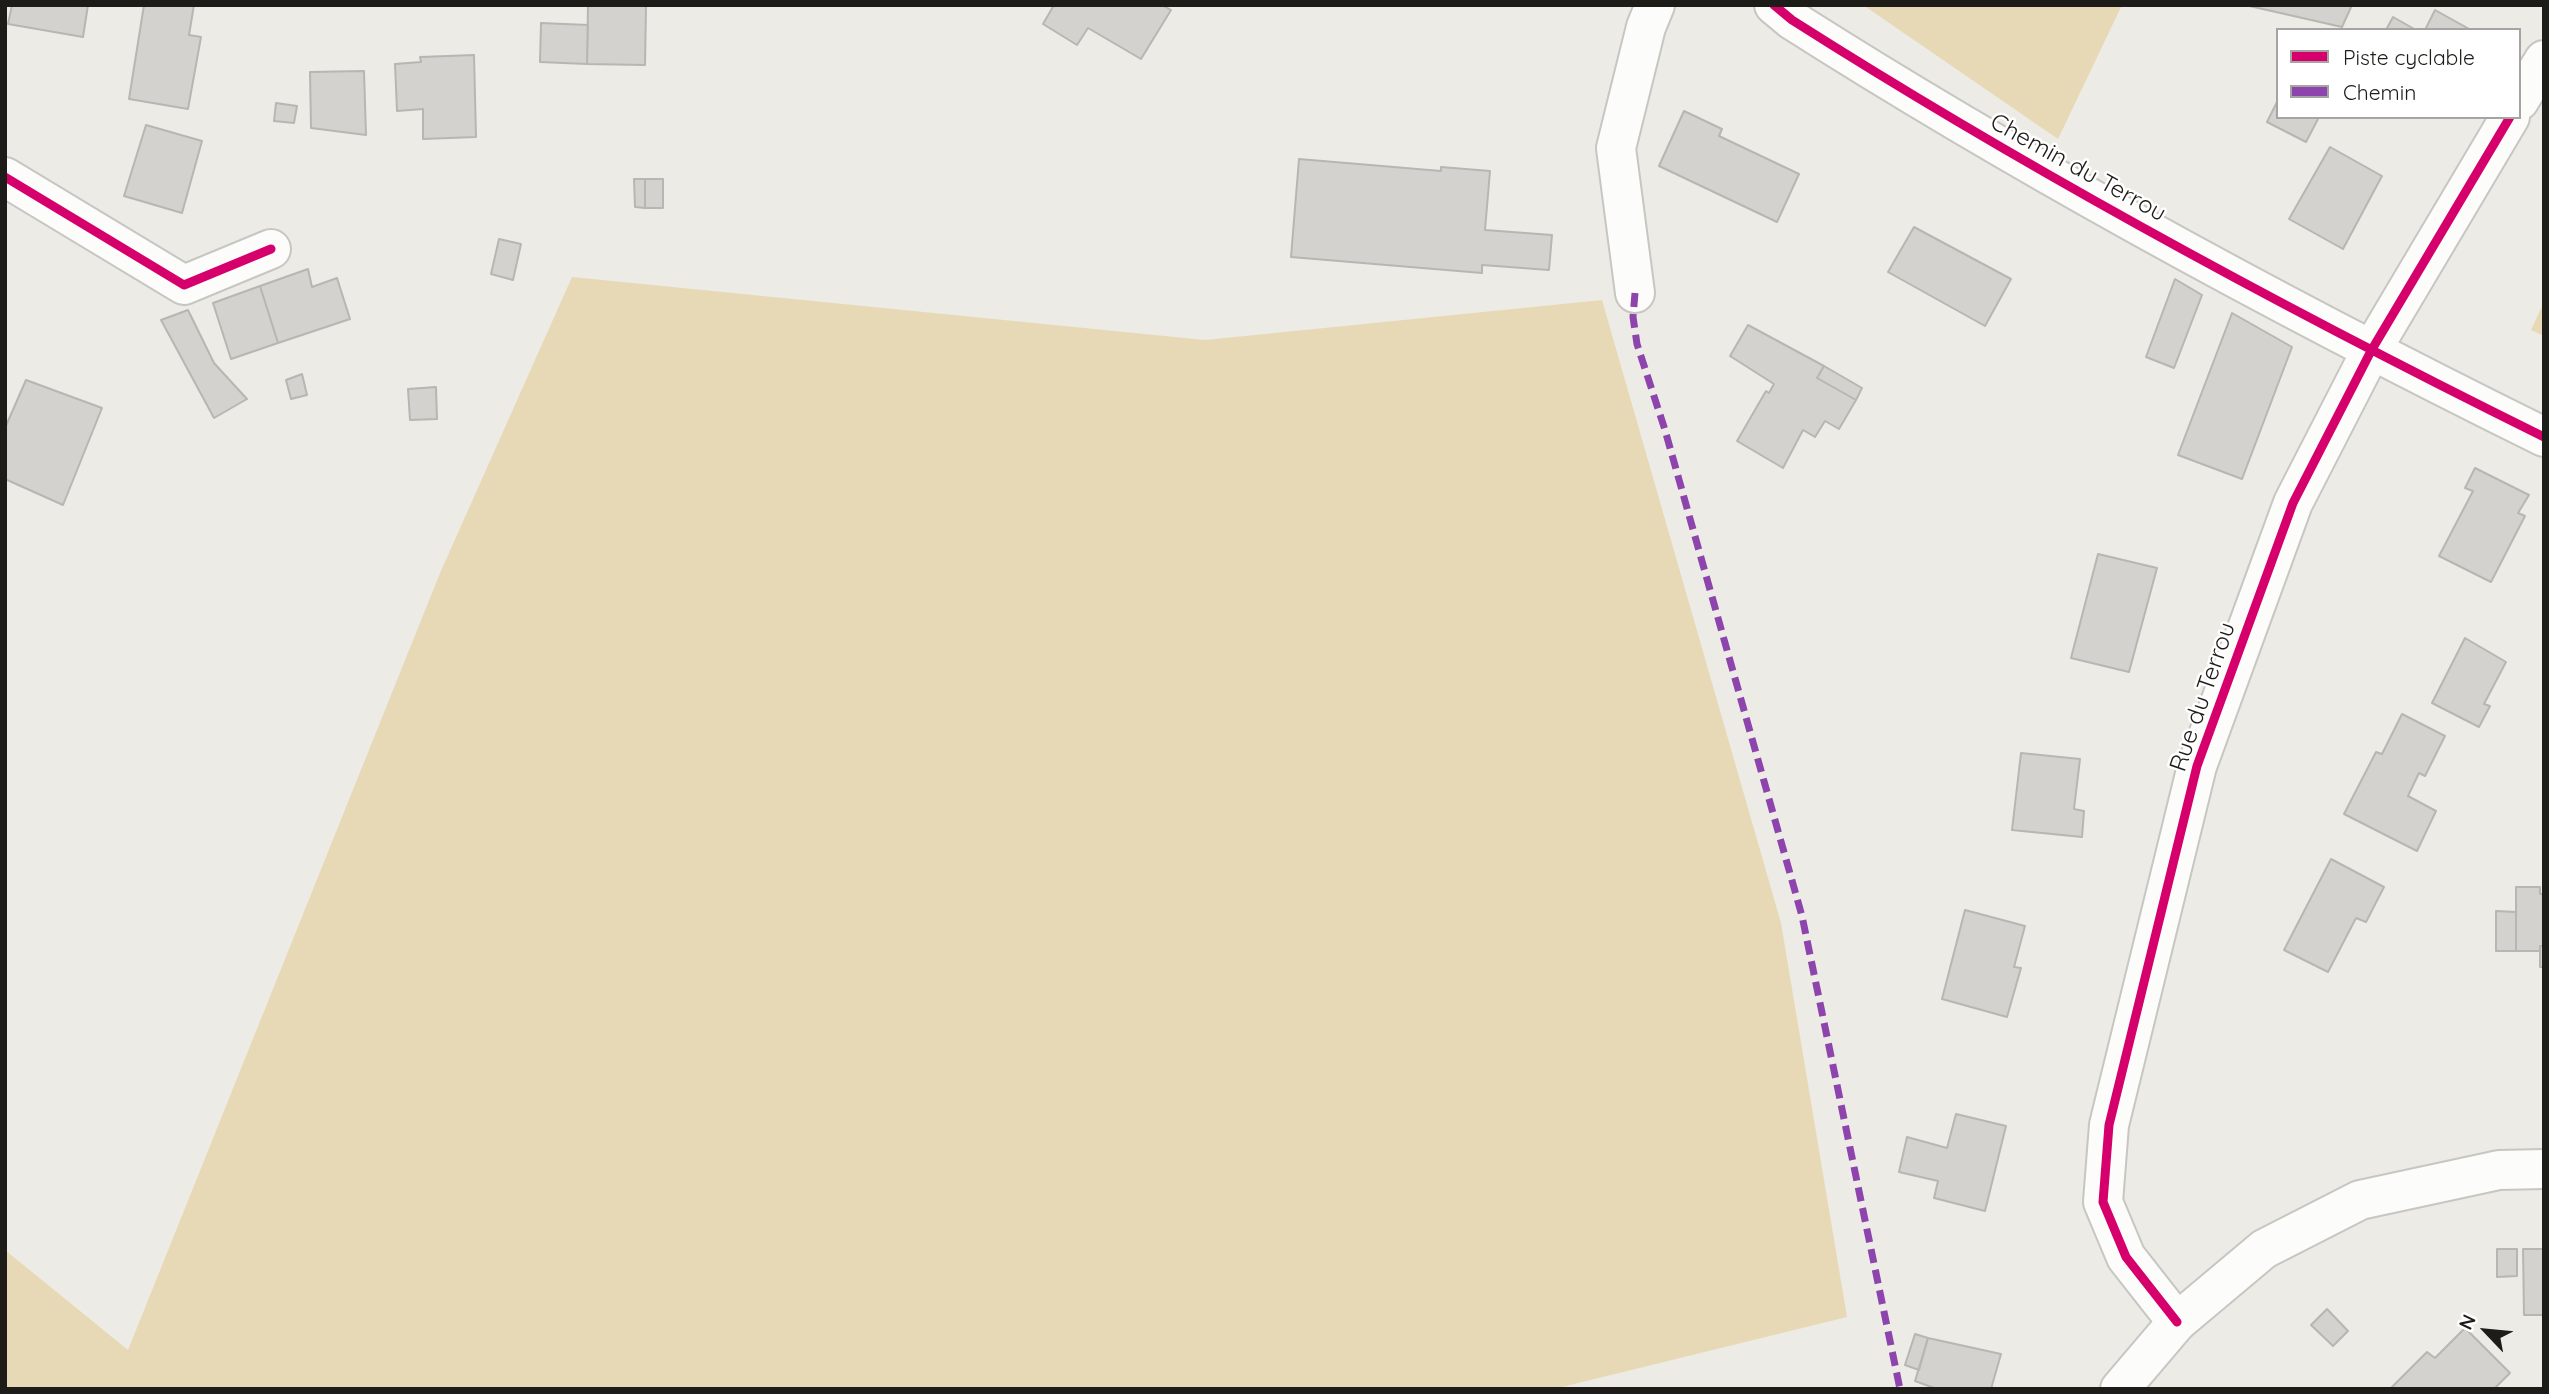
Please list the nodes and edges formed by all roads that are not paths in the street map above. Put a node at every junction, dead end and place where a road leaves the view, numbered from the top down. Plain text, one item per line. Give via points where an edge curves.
1 (1655, 5) edge
2 (1774, 5) edge
3 (2544, 60) edge
4 (2521, 98) edge
5 (2509, 119) edge
6 (5, 177) edge
7 (271, 249) dead end
8 (1635, 293) dead end
9 (2371, 351) junction
10 (2544, 437) edge
11 (2544, 1169) edge
12 (2177, 1322) junction
13 (2120, 1389) edge

1 - 8 street via 1616,148
2 - 9 street, Chemin du Terrou via 1929,107
3 - 4 street
5 - 9 street, Rue du Terrou
6 - 7 street via 184,285
9 - 10 street, Chemin du Terrou
9 - 12 street, Rue du Terrou via 2293,503 2197,766 2109,1125 2103,1202 2126,1257
11 - 12 street via 2499,1170 2360,1200 2263,1249
12 - 13 street

